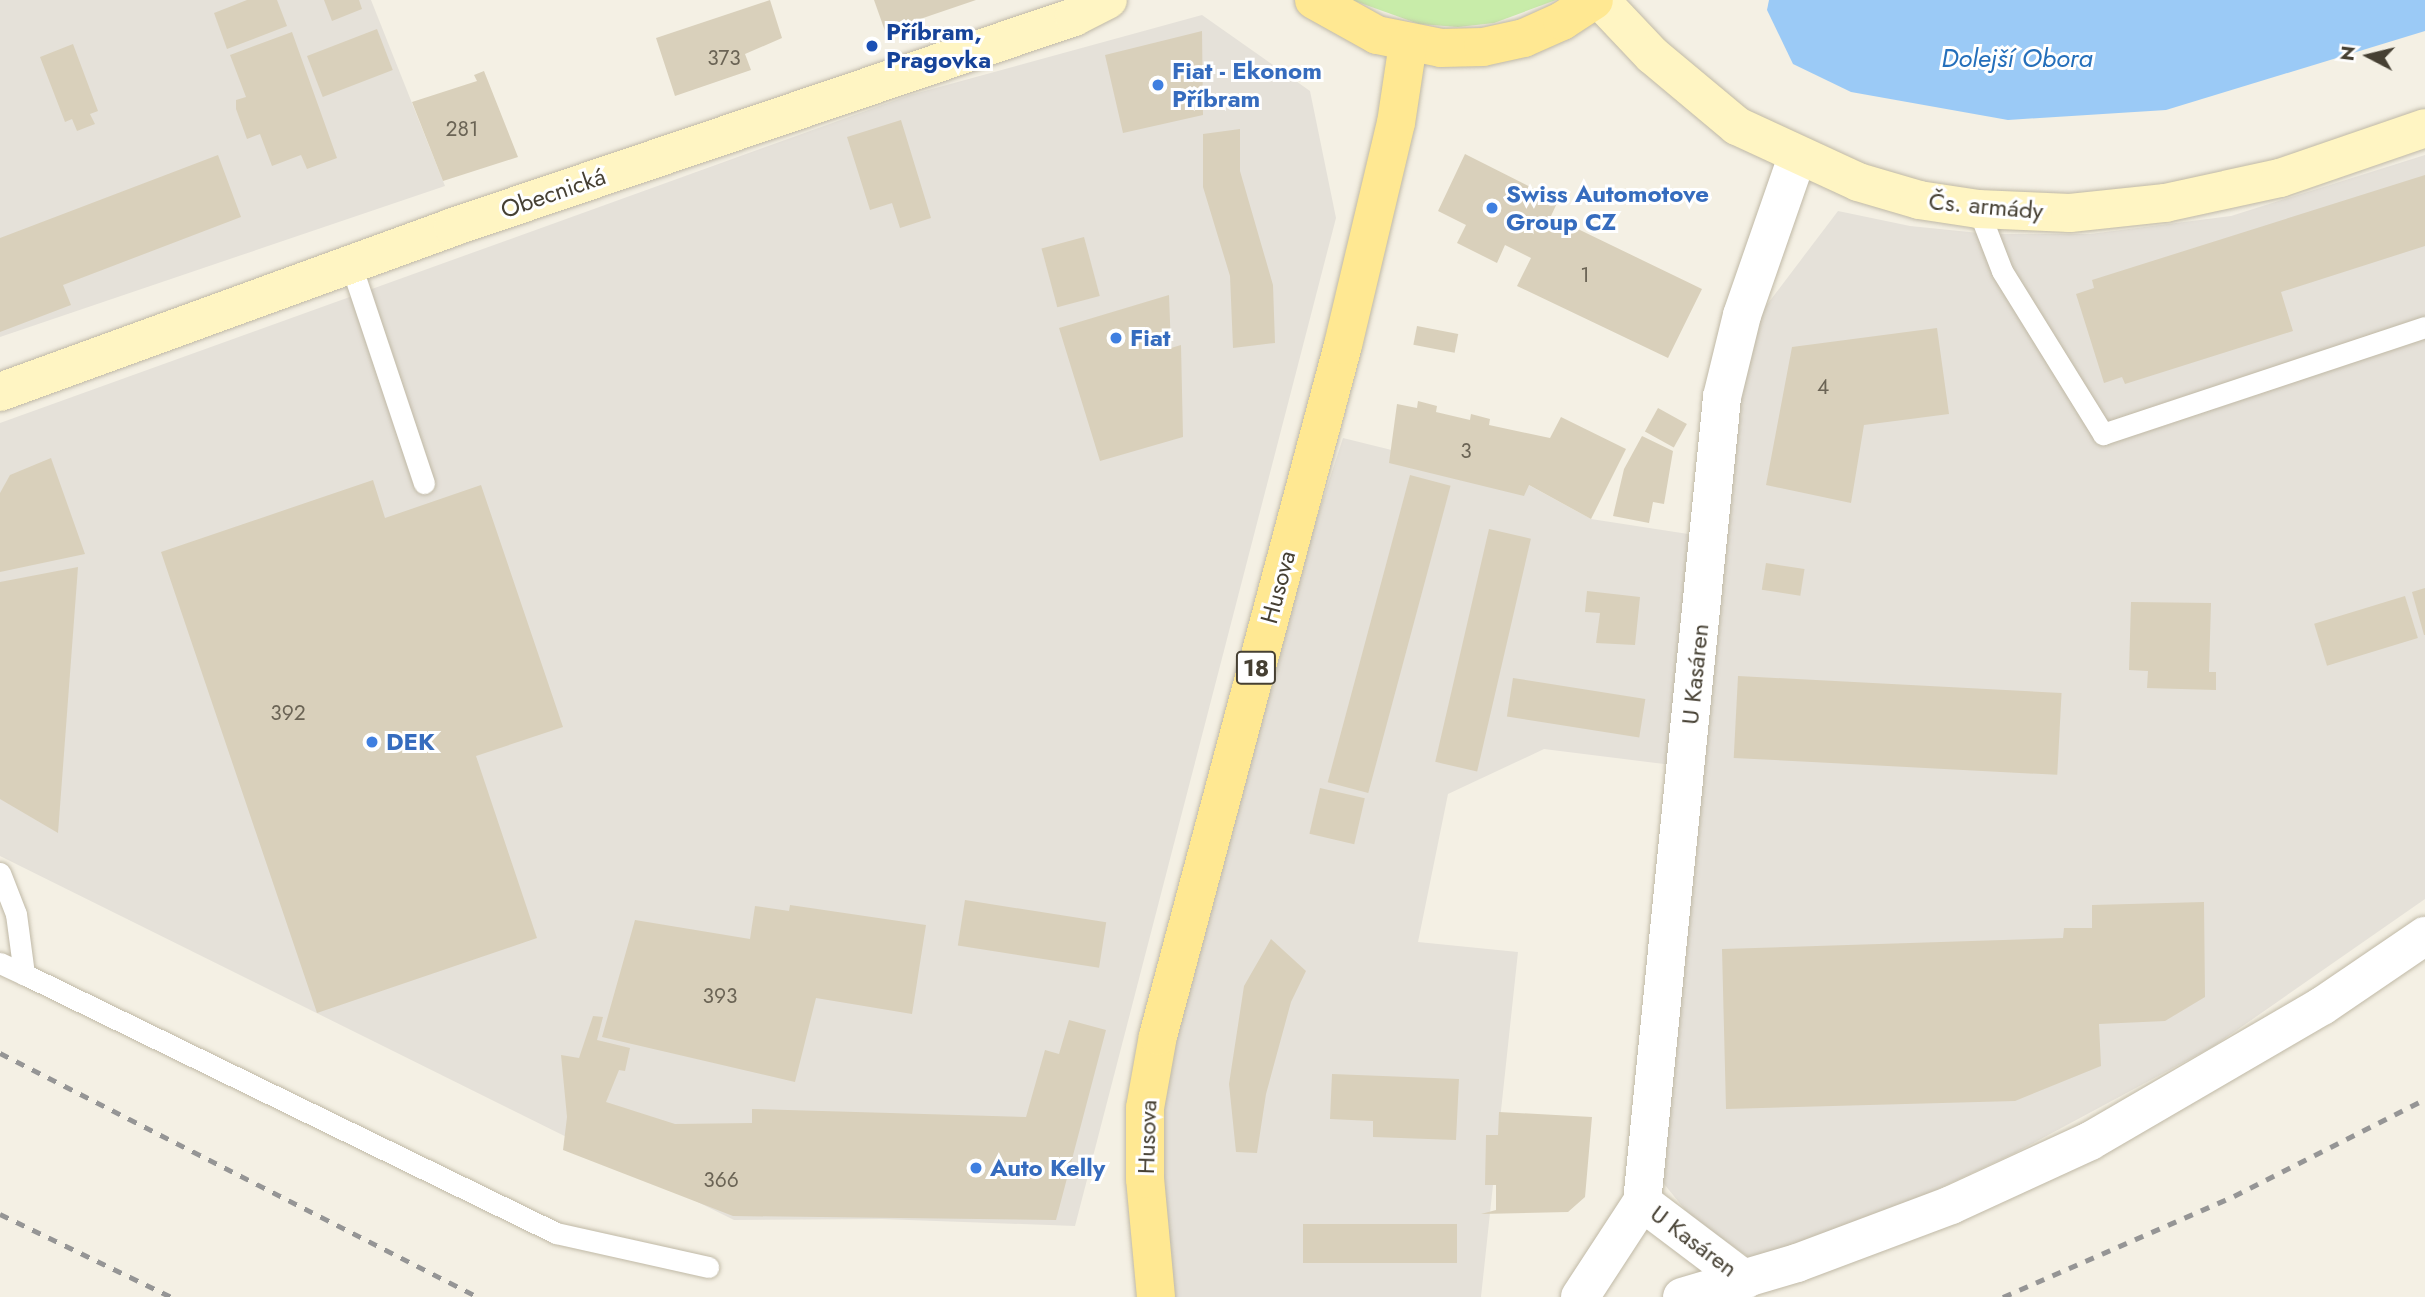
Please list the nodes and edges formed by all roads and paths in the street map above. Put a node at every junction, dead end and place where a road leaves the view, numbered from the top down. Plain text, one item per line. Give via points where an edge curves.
1 (1108, 0) edge
2 (1314, 0) edge
3 (1594, 0) edge
4 (1600, 0) edge
5 (1408, 44) junction
6 (2425, 128) edge
7 (1797, 157) junction
8 (1978, 209) junction
9 (351, 265) junction
10 (2425, 327) edge
11 (0, 392) edge
12 (424, 483) dead end
13 (0, 873) edge
14 (2425, 936) edge
15 (0, 963) edge
16 (24, 974) junction
17 (1642, 1202) junction
18 (708, 1267) dead end
19 (1745, 1280) junction
20 (1156, 1297) edge
21 (1580, 1297) edge
22 (1682, 1297) edge

1 - 9 street, Obecnická via 1074,17
2 - 5 main road via 1347,22
3 - 5 main road via 1524,38 1483,47
4 - 7 street, Čs. armády via 1652,55 1737,126
5 - 20 main road, Husova / 18 via 1396,123 1343,345 1158,1036 1145,1131
6 - 8 street, Čs. armády via 2280,178 2165,203 2070,213
7 - 8 street, Čs. armády via 1907,196
7 - 17 street, U Kasáren via 1742,315 1722,397
8 - 10 lane via 2002,271 2103,433
9 - 11 street, Obecnická
9 - 12 lane
13 - 16 lane via 16,914
14 - 19 street via 2322,1006 2091,1141 1951,1205
15 - 16 lane
16 - 18 lane via 556,1233
17 - 19 street, U Kasáren
17 - 21 street, U Kasáren
19 - 22 street

